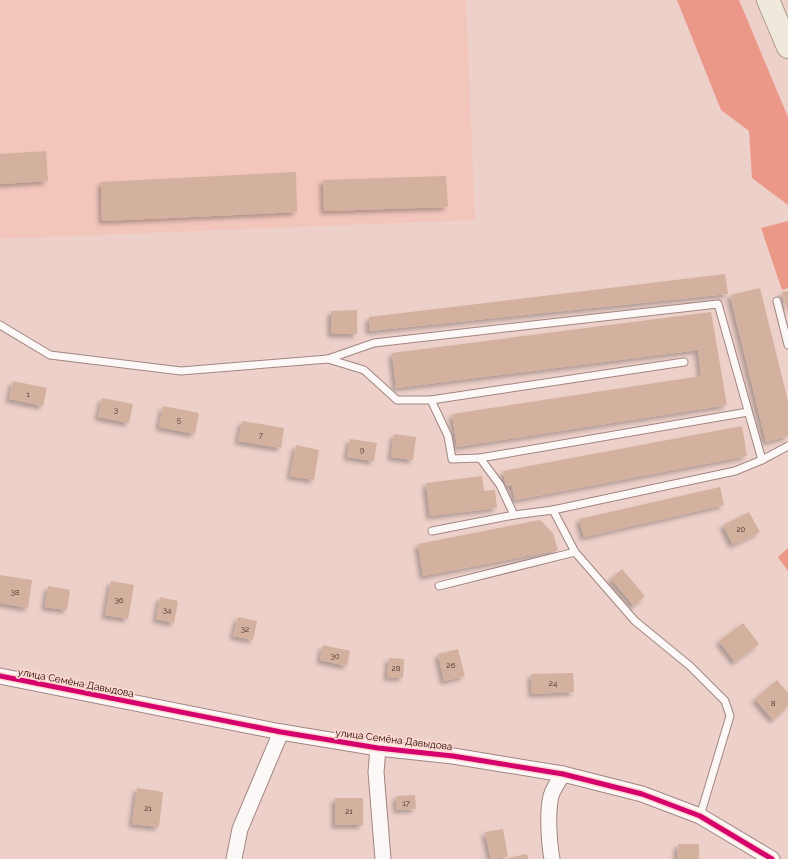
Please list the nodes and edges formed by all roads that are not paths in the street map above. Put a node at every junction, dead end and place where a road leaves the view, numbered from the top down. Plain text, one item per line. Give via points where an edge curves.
1 (768, 0) edge
2 (788, 47) edge
3 (777, 301) dead end
4 (0, 325) edge
5 (788, 346) edge
6 (328, 359) junction
7 (684, 362) dead end
8 (431, 400) junction
9 (748, 412) junction
10 (788, 446) edge
11 (480, 458) junction
12 (762, 460) junction
13 (553, 510) junction
14 (514, 515) junction
15 (432, 531) dead end
16 (575, 552) junction
17 (439, 586) dead end
18 (0, 676) edge
19 (281, 732) junction
20 (378, 748) junction
21 (563, 774) junction
22 (700, 816) junction
23 (234, 859) edge
24 (383, 859) edge
25 (552, 859) edge
26 (772, 859) edge

1 - 2 main road
3 - 5 lane
4 - 6 lane via 50,355 181,371
6 - 8 lane via 364,370 397,400
6 - 9 lane via 374,343 718,304
7 - 8 lane
8 - 11 lane via 448,436 452,459
9 - 11 lane
9 - 12 lane
10 - 12 lane
11 - 14 lane via 500,485
12 - 13 lane via 735,471
13 - 14 lane
13 - 16 lane
14 - 15 lane
16 - 17 lane
16 - 22 lane via 635,622 690,666 725,701 730,716
18 - 19 street, улица Семёна Давыдова
19 - 20 street, улица Семёна Давыдова
19 - 23 street via 240,830
20 - 21 street, улица Семёна Давыдова via 453,756
20 - 24 street via 376,772
21 - 22 street, улица Семёна Давыдова via 642,794
21 - 25 street via 551,795
22 - 26 street, улица Семёна Давыдова

